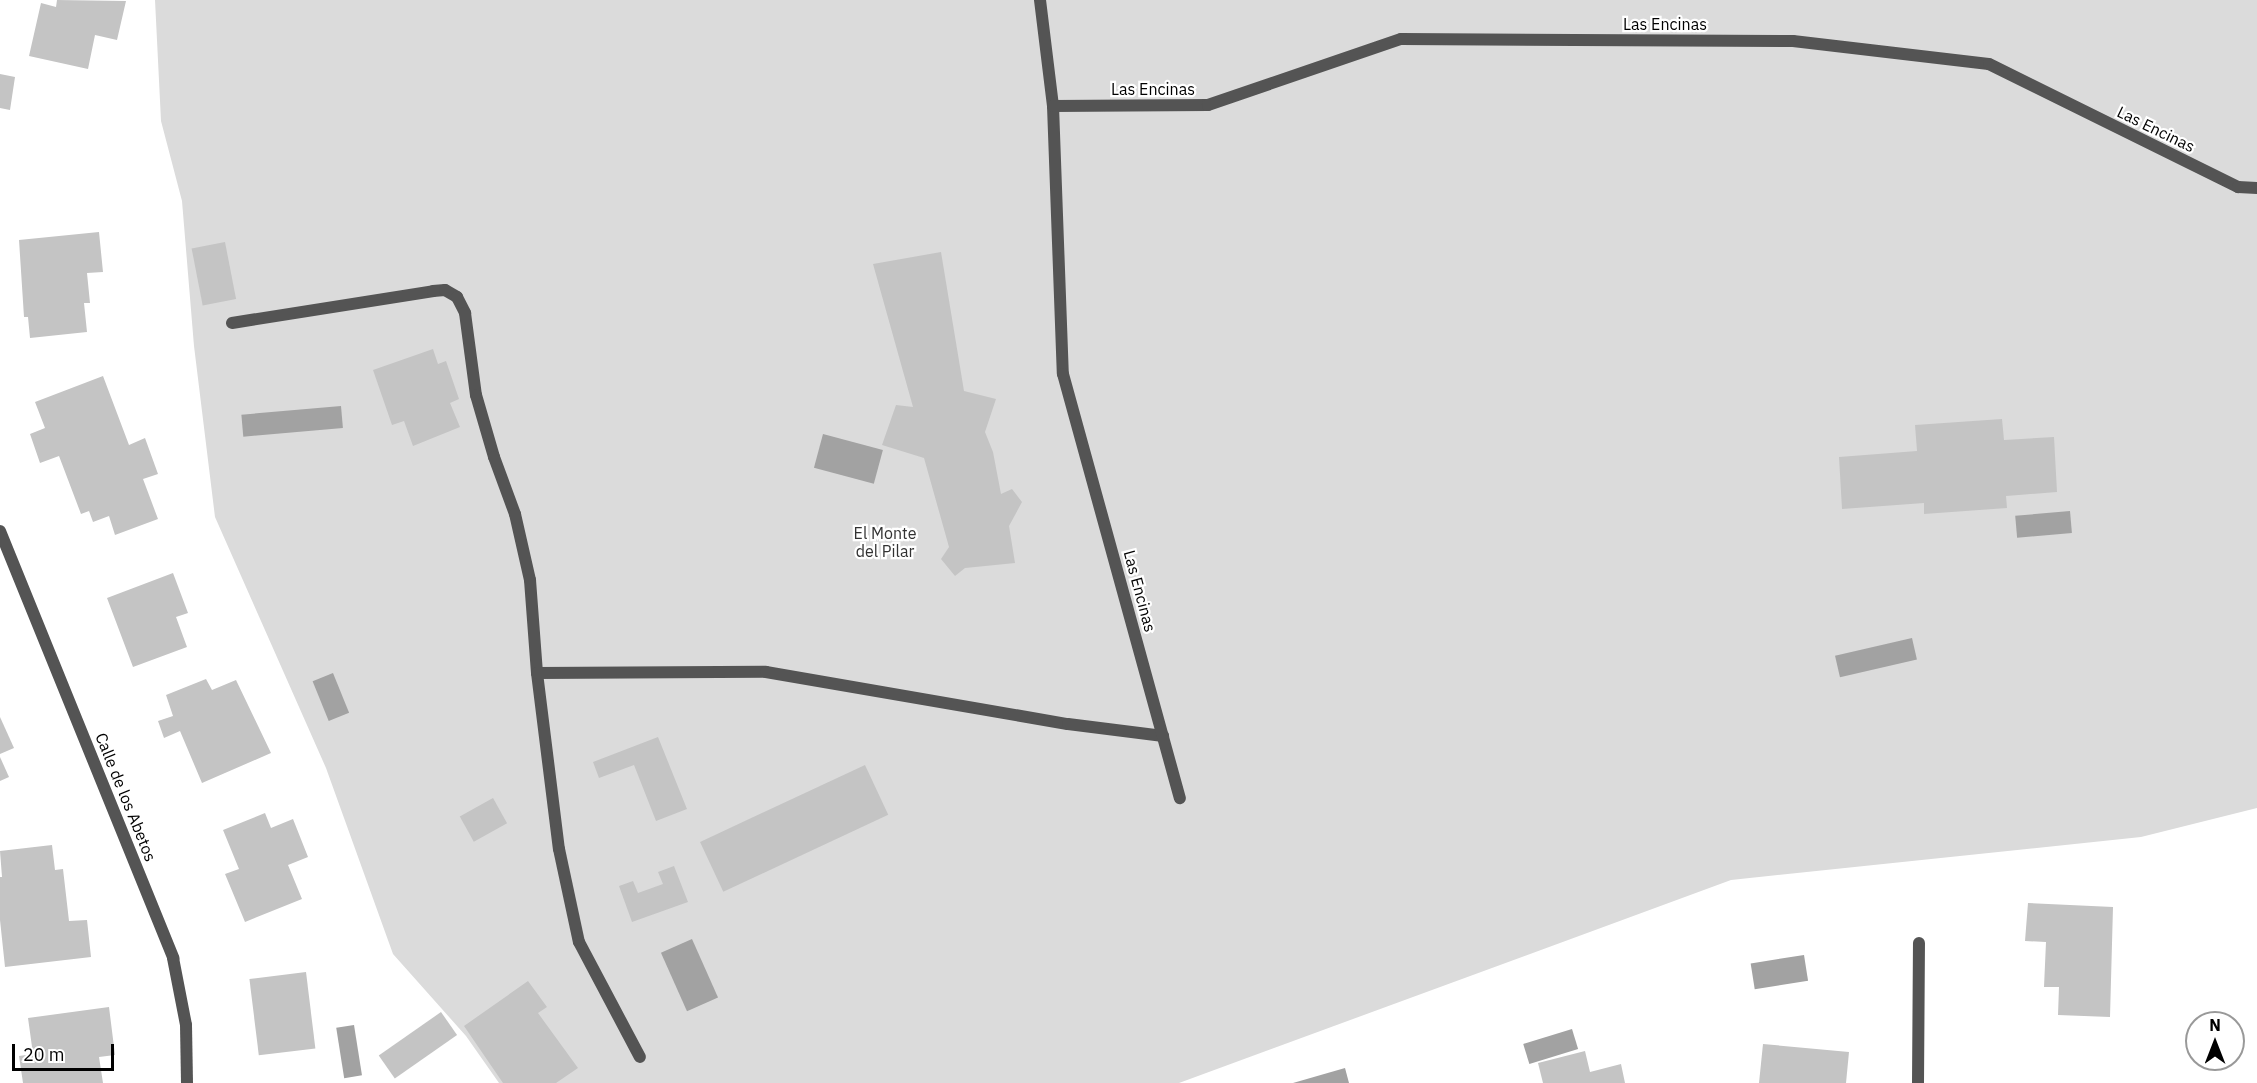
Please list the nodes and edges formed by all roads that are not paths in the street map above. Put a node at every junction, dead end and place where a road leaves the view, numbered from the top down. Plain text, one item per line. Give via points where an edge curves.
1 (1040, 0) edge
2 (1053, 106) junction
3 (2257, 188) edge
4 (231, 323) dead end
5 (0, 531) edge
6 (537, 673) junction
7 (1163, 736) junction
8 (1180, 798) dead end
9 (1919, 943) dead end
10 (640, 1058) dead end
11 (187, 1083) edge
12 (1918, 1083) edge

1 - 2 street, Las Encinas
2 - 3 street, Las Encinas via 1208,105 1401,39 1793,41 1989,64 2238,187
2 - 7 street, Las Encinas via 1063,374
4 - 6 street via 433,291 445,290 457,297 465,313 476,395 515,514 530,580
5 - 11 street, Calle de los Abetos via 173,958 186,1025
6 - 7 street via 766,672 1068,724
6 - 10 street via 559,849 579,942
7 - 8 street, Las Encinas
9 - 12 street

